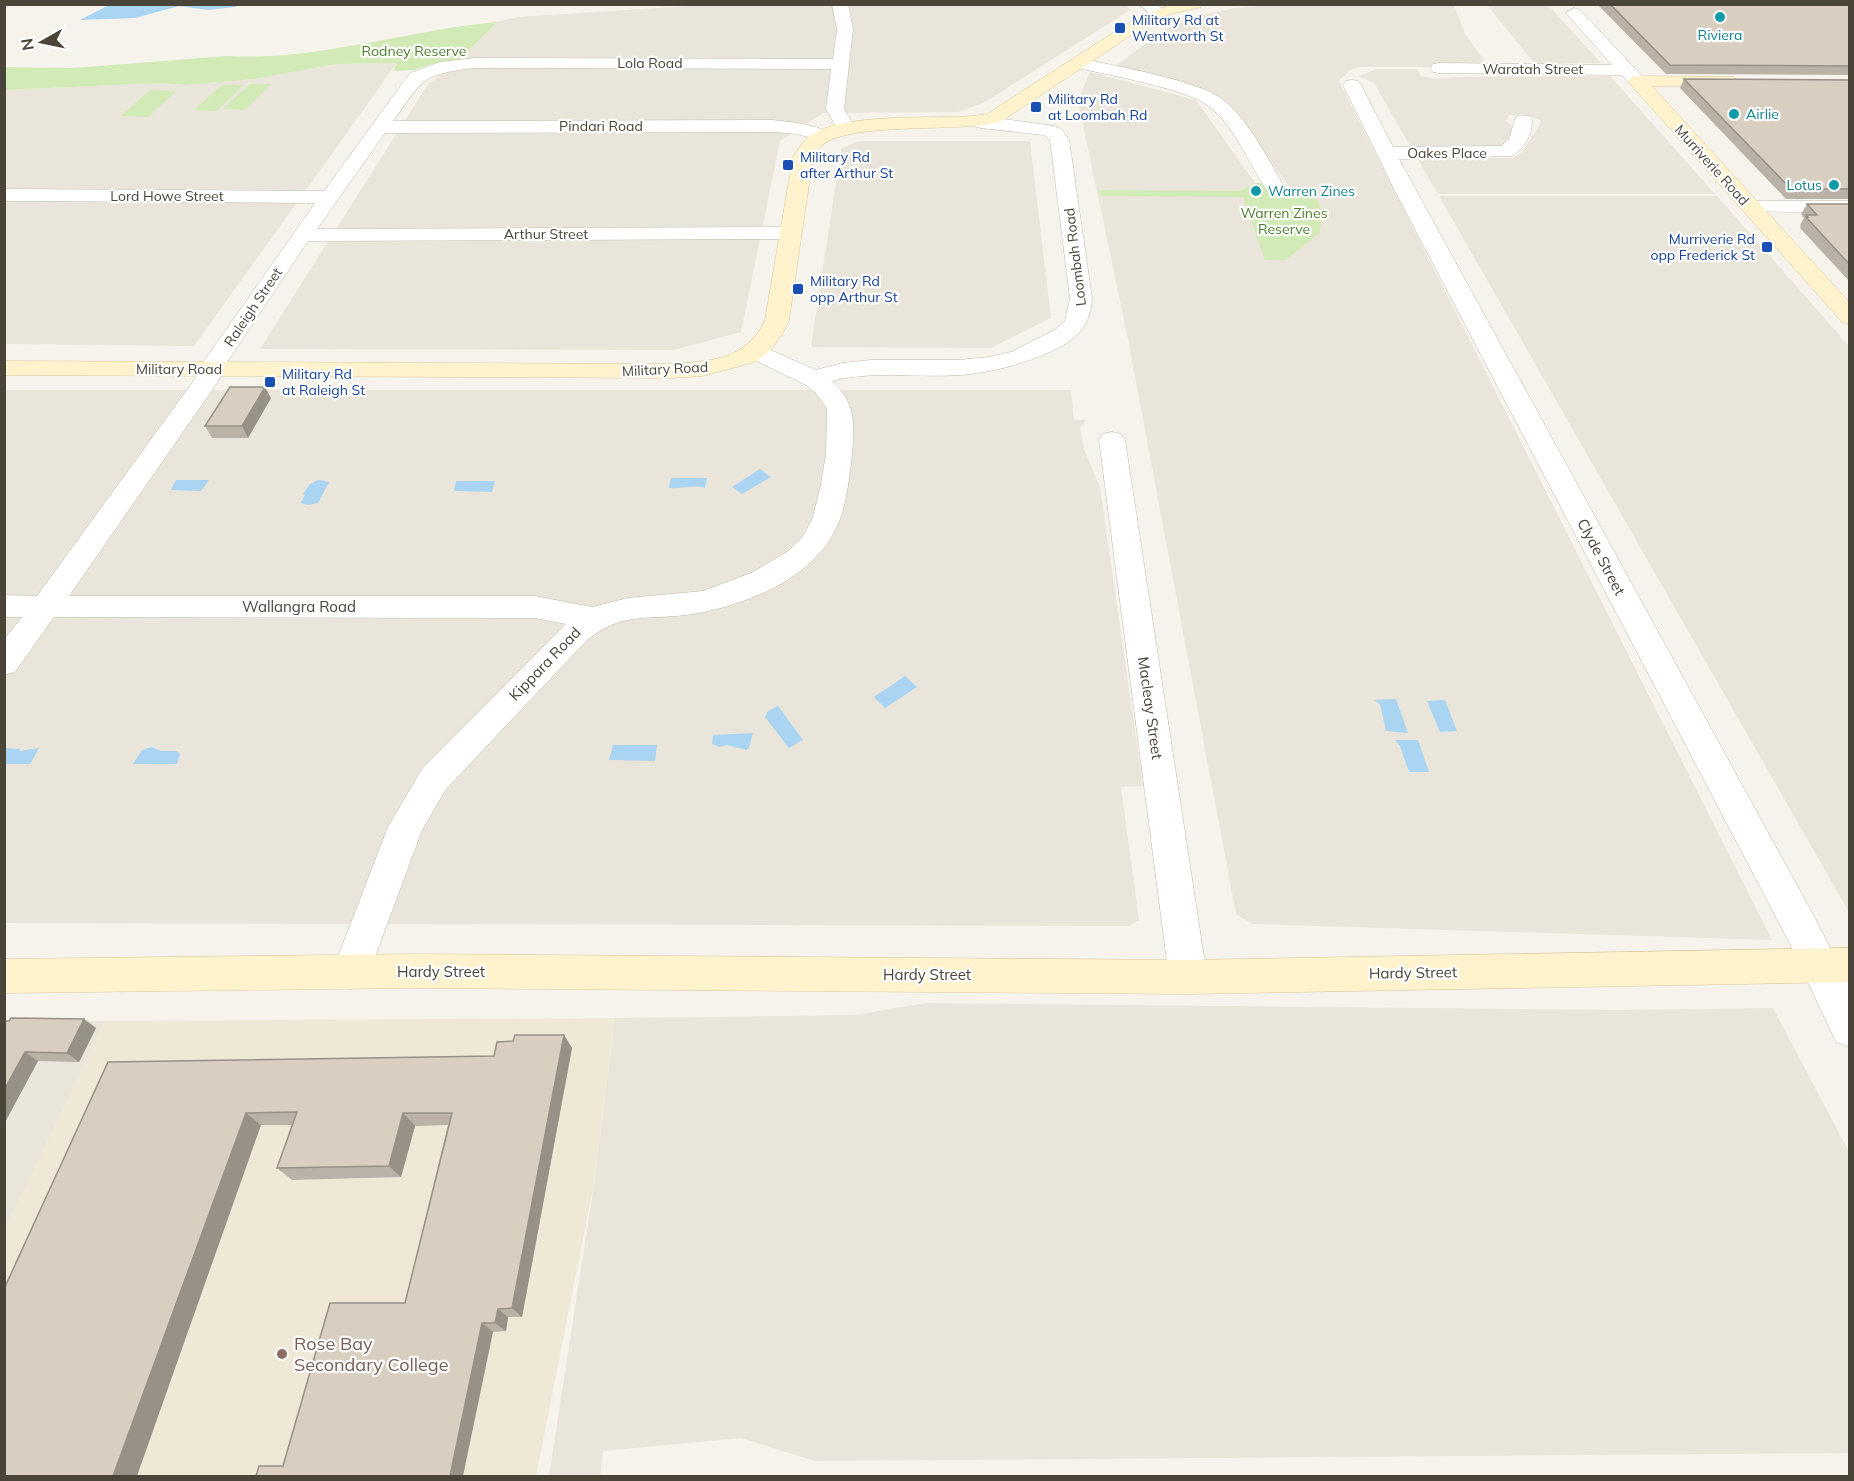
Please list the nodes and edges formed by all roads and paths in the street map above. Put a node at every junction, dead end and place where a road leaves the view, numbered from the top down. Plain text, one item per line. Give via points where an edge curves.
1 (840, 4) edge
2 (1195, 4) edge
3 (1153, 9) edge
4 (1574, 12) dead end
5 (1080, 63) junction
6 (460, 64) joint
7 (840, 64) junction
8 (1439, 68) dead end
9 (1632, 75) junction
10 (1742, 81) edge
11 (1352, 86) dead end
12 (1523, 120) dead end
13 (981, 122) junction
14 (379, 127) junction
15 (846, 128) junction
16 (822, 136) junction
17 (1386, 153) junction
18 (1274, 186) dead end
19 (4, 195) edge
20 (329, 197) junction
21 (1750, 207) junction
22 (1850, 207) edge
23 (790, 233) junction
24 (302, 235) junction
25 (1850, 317) edge
26 (756, 352) junction
27 (4, 368) edge
28 (211, 370) junction
29 (812, 378) junction
30 (1112, 440) dead end
31 (4, 606) edge
32 (45, 606) junction
33 (592, 618) junction
34 (4, 664) edge
35 (1835, 965) edge
36 (351, 972) junction
37 (4, 976) edge
38 (1188, 977) junction
39 (1850, 1029) edge

1 - 7 street via 844,29
2 - 3 street
3 - 5 street
4 - 9 street, Murriverie Road
5 - 13 street via 1004,112
5 - 18 street via 1215,102
6 - 7 street, Lola Road
6 - 14 street, Raleigh Street via 416,77
7 - 15 street via 835,109
8 - 9 street, Waratah Street
9 - 10 street
9 - 21 street, Murriverie Road
11 - 17 street, Clyde Street
12 - 17 street, Oakes Place via 1524,129 1505,152
13 - 15 street
13 - 29 street, Loombah Road via 1048,130 1059,139 1082,298 1075,327 1038,350 983,367 853,369
14 - 16 street, Pindari Road via 773,126
14 - 20 street, Raleigh Street
15 - 16 street
16 - 23 street via 807,147 803,157
17 - 35 street, Clyde Street
19 - 20 street, Lord Howe Street
20 - 24 street, Raleigh Street
21 - 22 street
21 - 25 street, Murriverie Road
23 - 24 street, Arthur Street
23 - 26 street via 777,320
24 - 28 street, Raleigh Street
26 - 28 street, Military Road via 726,364 672,371
26 - 29 street, Kippara Road
27 - 28 street, Military Road
28 - 32 street, Raleigh Street
29 - 33 street, Kippara Road via 836,398 841,417 834,491 820,535 794,563 736,592 688,604 622,608
30 - 38 street, Macleay Street
31 - 32 street, Wallangra Road
32 - 33 street, Wallangra Road via 534,607
32 - 34 street, Raleigh Street
33 - 36 street, Kippara Road via 434,779 406,827
35 - 38 street, Hardy Street
35 - 39 street, Clyde Street
36 - 37 street, Hardy Street
36 - 38 street, Hardy Street

